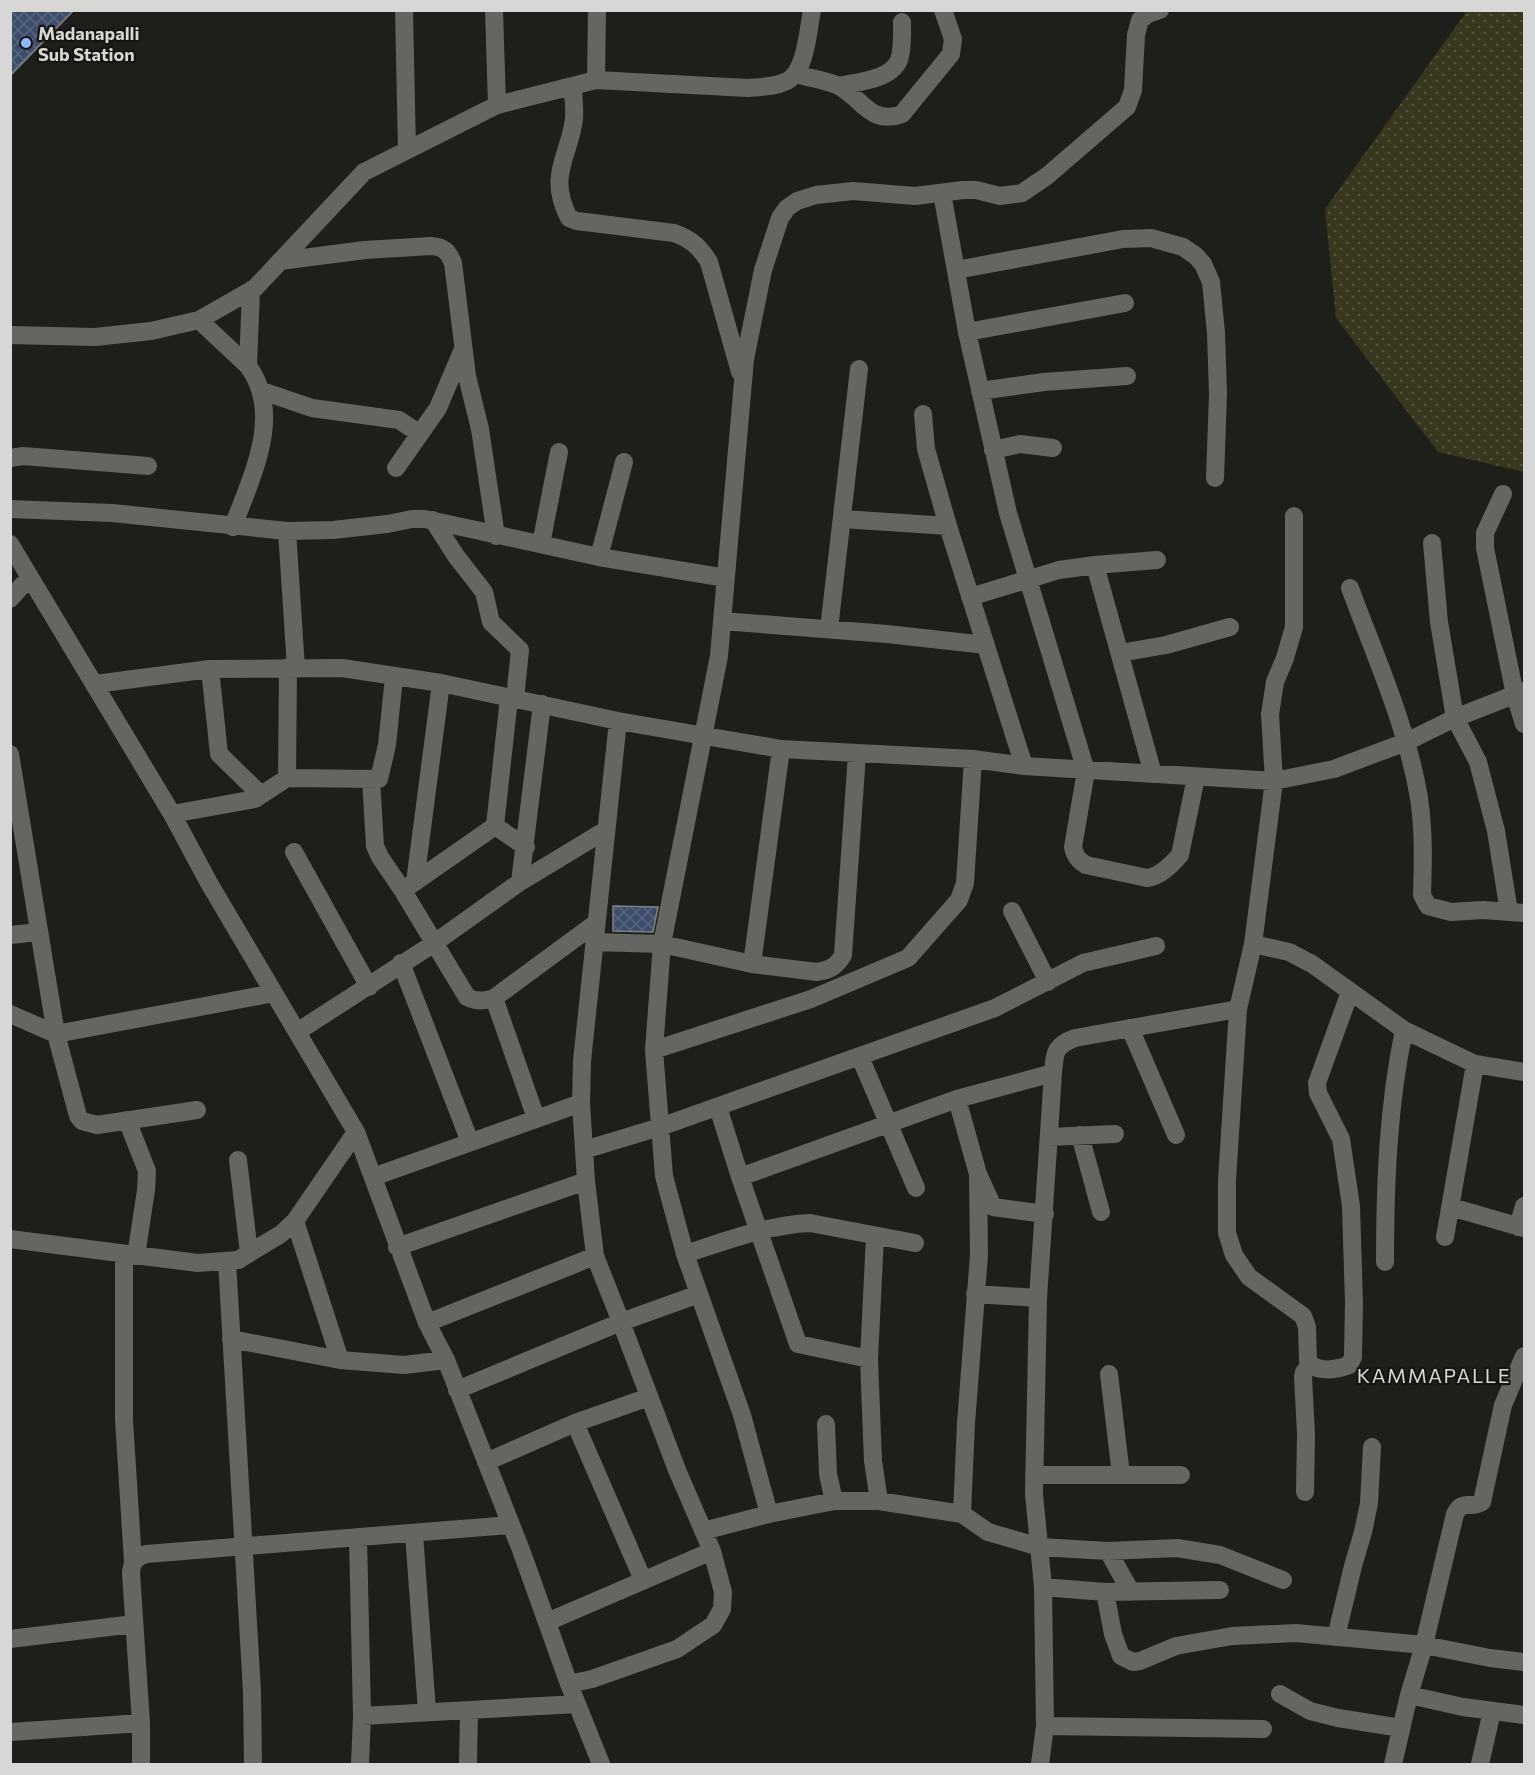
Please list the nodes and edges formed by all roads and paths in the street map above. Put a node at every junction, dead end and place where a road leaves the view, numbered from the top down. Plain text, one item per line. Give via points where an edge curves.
1 (404, 10) edge
2 (494, 10) edge
3 (597, 10) edge
4 (812, 10) edge
5 (943, 10) edge
6 (1160, 10) edge
7 (1140, 15) edge
8 (902, 22) dead end
9 (796, 74) junction
10 (596, 80) junction
11 (573, 86) junction
12 (839, 86) junction
13 (497, 105) junction
14 (407, 150) junction
15 (942, 193) junction
16 (280, 261) junction
17 (956, 270) junction
18 (251, 290) junction
19 (1125, 303) dead end
20 (199, 320) junction
21 (967, 332) junction
22 (10, 336) edge
23 (465, 345) junction
24 (248, 366) junction
25 (859, 369) dead end
26 (1127, 376) dead end
27 (743, 383) junction
28 (262, 391) junction
29 (980, 391) junction
30 (923, 414) dead end
31 (420, 434) junction
32 (1053, 448) dead end
33 (993, 450) junction
34 (559, 452) dead end
35 (10, 458) edge
36 (624, 462) dead end
37 (148, 466) dead end
38 (396, 468) dead end
39 (1215, 478) dead end
40 (1503, 494) dead end
41 (10, 509) edge
42 (1294, 516) dead end
43 (843, 519) junction
44 (433, 520) junction
45 (948, 526) junction
46 (233, 527) junction
47 (287, 531) junction
48 (496, 536) junction
49 (1432, 543) dead end
50 (10, 544) edge
51 (541, 544) junction
52 (599, 557) junction
53 (1156, 560) dead end
54 (1095, 565) junction
55 (29, 578) junction
56 (726, 578) junction
57 (1028, 578) junction
58 (1350, 588) dead end
59 (970, 597) junction
60 (10, 599) edge
61 (722, 621) junction
62 (1230, 627) dead end
63 (829, 629) junction
64 (986, 645) junction
65 (1120, 653) junction
66 (292, 667) junction
67 (210, 669) junction
68 (394, 677) junction
69 (95, 684) junction
70 (441, 684) junction
71 (1520, 693) edge
72 (512, 699) junction
73 (542, 704) junction
74 (1455, 717) junction
75 (618, 721) junction
76 (1524, 724) edge
77 (702, 736) junction
78 (1406, 742) junction
79 (781, 749) junction
80 (10, 754) edge
81 (857, 754) junction
82 (973, 759) junction
83 (1024, 766) junction
84 (1086, 771) junction
85 (1153, 774) junction
86 (1196, 777) junction
87 (287, 778) junction
88 (371, 779) junction
89 (1274, 782) junction
90 (261, 795) junction
91 (172, 814) junction
92 (495, 826) junction
93 (606, 830) junction
94 (526, 846) junction
95 (294, 852) dead end
96 (520, 882) junction
97 (409, 886) junction
98 (1012, 911) dead end
99 (1517, 912) edge
100 (597, 923) junction
101 (39, 932) junction
102 (10, 935) edge
103 (594, 942) junction
104 (433, 944) junction
105 (662, 944) junction
106 (1253, 944) junction
107 (1156, 946) dead end
108 (401, 963) junction
109 (752, 964) junction
110 (1048, 982) junction
111 (369, 987) junction
112 (1350, 992) junction
113 (274, 993) junction
114 (494, 998) junction
115 (1238, 1009) junction
116 (10, 1014) edge
117 (1130, 1028) junction
118 (1404, 1030) junction
119 (297, 1032) junction
120 (56, 1034) junction
121 (654, 1050) junction
122 (860, 1057) junction
123 (1475, 1064) junction
124 (1053, 1072) junction
125 (1524, 1072) edge
126 (957, 1099) junction
127 (581, 1102) junction
128 (718, 1107) junction
129 (197, 1110) dead end
130 (536, 1118) junction
131 (127, 1120) junction
132 (890, 1124) junction
133 (660, 1127) junction
134 (356, 1132) junction
135 (1115, 1134) dead end
136 (1080, 1135) junction
137 (1176, 1135) dead end
138 (1049, 1137) junction
139 (470, 1143) junction
140 (584, 1150) junction
141 (238, 1160) dead end
142 (978, 1174) junction
143 (373, 1177) junction
144 (740, 1177) junction
145 (586, 1181) junction
146 (916, 1188) dead end
147 (1524, 1206) edge
148 (1451, 1207) junction
149 (1101, 1212) dead end
150 (1044, 1214) junction
151 (295, 1221) junction
152 (1521, 1227) edge
153 (758, 1230) junction
154 (874, 1236) junction
155 (1445, 1237) dead end
156 (10, 1239) edge
157 (915, 1243) dead end
158 (397, 1247) junction
159 (249, 1253) junction
160 (685, 1254) junction
161 (130, 1256) junction
162 (595, 1256) junction
163 (226, 1261) junction
164 (1385, 1262) dead end
165 (699, 1294) junction
166 (975, 1294) junction
167 (1038, 1298) junction
168 (621, 1322) junction
169 (427, 1323) junction
170 (231, 1339) junction
171 (1524, 1356) edge
172 (869, 1359) junction
173 (340, 1360) junction
174 (446, 1360) junction
175 (1310, 1365) junction
176 (1109, 1374) dead end
177 (457, 1390) junction
178 (649, 1397) junction
179 (575, 1423) junction
180 (826, 1424) dead end
181 (1372, 1447) dead end
182 (486, 1462) junction
183 (1034, 1474) junction
184 (1121, 1475) junction
185 (1181, 1475) dead end
186 (1305, 1492) dead end
187 (834, 1500) junction
188 (879, 1501) junction
189 (769, 1514) junction
190 (962, 1514) junction
191 (511, 1526) junction
192 (703, 1532) junction
193 (414, 1534) junction
194 (358, 1537) junction
195 (242, 1545) junction
196 (1040, 1547) junction
197 (712, 1551) junction
198 (1108, 1551) junction
199 (133, 1562) junction
200 (643, 1580) junction
201 (1283, 1580) dead end
202 (1043, 1587) junction
203 (1220, 1590) dead end
204 (1131, 1592) junction
205 (1105, 1593) junction
206 (547, 1622) junction
207 (134, 1624) junction
208 (1336, 1637) junction
209 (10, 1639) edge
210 (1424, 1645) junction
211 (1524, 1662) edge
212 (569, 1684) junction
213 (1280, 1694) dead end
214 (1409, 1695) junction
215 (577, 1704) junction
216 (427, 1711) junction
217 (469, 1711) junction
218 (1492, 1711) junction
219 (1524, 1715) edge
220 (362, 1716) junction
221 (141, 1723) junction
222 (1045, 1726) junction
223 (1401, 1728) junction
224 (1263, 1729) dead end
225 (11, 1732) edge
226 (141, 1764) edge
227 (253, 1764) edge
228 (360, 1764) edge
229 (468, 1764) edge
230 (601, 1764) edge
231 (1040, 1764) edge
232 (1393, 1764) edge
233 (1480, 1764) edge

1 - 14 street
2 - 13 street
3 - 10 street
4 - 9 street
5 - 12 street via 953,39 951,54 902,114 874,114
6 - 7 street
7 - 15 street via 1133,90 1127,107 1117,117 1022,193
8 - 12 street via 901,51 892,70
9 - 10 street via 770,86 748,88
9 - 12 street
10 - 11 street
11 - 13 street
11 - 27 street via 574,119 559,173 569,218 674,233 700,248 709,262
13 - 14 street
14 - 16 street via 364,172
15 - 17 street
15 - 27 street via 915,196 853,191 816,195 787,208 763,270
16 - 18 street
16 - 23 street via 365,250 441,247 453,263
17 - 21 street
17 - 39 street via 1123,239 1151,238 1183,247 1196,256 1211,282 1216,333
18 - 20 street
18 - 24 street
19 - 21 street
20 - 22 street via 94,338
20 - 24 street
21 - 29 street
23 - 31 street via 438,408
23 - 48 street
24 - 28 street
25 - 43 street
26 - 29 street
27 - 56 street
28 - 31 street via 312,408 399,420
28 - 46 street via 264,432
29 - 33 street
30 - 45 street via 926,449
31 - 38 street
32 - 33 street via 1020,444
33 - 57 street
34 - 51 street
35 - 37 street
36 - 52 street
40 - 71 street via 1485,533 1485,548
41 - 46 street via 112,513
42 - 89 street via 1293,627 1275,682 1270,714
43 - 45 street
43 - 63 street
44 - 47 street
44 - 48 street
44 - 72 street via 484,592 491,622 520,650
45 - 59 street
46 - 47 street
47 - 66 street
48 - 51 street
49 - 74 street via 1439,622
50 - 55 street
51 - 52 street
52 - 56 street
53 - 54 street
54 - 57 street
54 - 65 street
55 - 60 street
55 - 69 street
56 - 61 street
57 - 59 street
57 - 84 street
58 - 78 street
59 - 64 street
61 - 63 street
61 - 77 street via 719,656
62 - 65 street
63 - 64 street
64 - 83 street
65 - 85 street
66 - 67 street
66 - 68 street via 342,668
66 - 87 street
67 - 69 street
67 - 90 street via 219,754
68 - 70 street
68 - 88 street via 387,745 379,779
69 - 91 street
70 - 72 street
70 - 97 street
71 - 74 street
71 - 76 street
72 - 73 street
72 - 92 street
73 - 75 street
73 - 94 street
74 - 78 street
74 - 99 street via 1478,762
75 - 77 street
75 - 93 street
77 - 79 street
77 - 105 street
78 - 89 street via 1335,769
78 - 99 street via 1424,843 1424,902 1434,909 1451,912
79 - 81 street
79 - 109 street
80 - 101 street
81 - 82 street
81 - 109 street via 843,955 839,964 817,972
82 - 83 street
82 - 121 street via 965,883 958,900 908,958 811,999
83 - 84 street
84 - 85 street
84 - 86 street via 1073,847 1075,855 1086,865 1148,878 1155,877 1180,855
85 - 86 street
86 - 89 street
87 - 88 street
87 - 90 street
88 - 97 street via 375,846 380,857
89 - 106 street
90 - 91 street
91 - 113 street
92 - 94 street
92 - 97 street
93 - 96 street
93 - 100 street
94 - 96 street
95 - 111 street
96 - 104 street
97 - 104 street
98 - 110 street
100 - 103 street
100 - 114 street
101 - 102 street
101 - 120 street
103 - 105 street
103 - 127 street
104 - 108 street
104 - 114 street via 467,997 473,1001
105 - 109 street
105 - 121 street
106 - 112 street via 1289,952
106 - 115 street
107 - 110 street via 1083,963
108 - 111 street
108 - 139 street
110 - 122 street via 995,1008
111 - 119 street
112 - 118 street
112 - 175 street via 1317,1083 1318,1093 1341,1138 1351,1206 1353,1357 1344,1367 1319,1370
113 - 119 street
113 - 120 street
114 - 130 street
115 - 117 street
115 - 175 street via 1227,1233 1234,1255 1249,1277 1303,1316
116 - 120 street
117 - 124 street via 1063,1043 1057,1048
117 - 137 street
118 - 123 street
118 - 164 street via 1394,1074 1388,1139
119 - 134 street
120 - 131 street via 82,1121 97,1125
121 - 133 street
122 - 128 street
122 - 132 street
123 - 125 street
123 - 148 street
124 - 126 street
124 - 138 street
126 - 132 street
126 - 142 street
127 - 130 street
127 - 140 street
128 - 133 street
128 - 144 street
129 - 131 street
130 - 139 street
131 - 161 street via 147,1171
132 - 144 street
132 - 146 street
133 - 140 street
133 - 160 street via 664,1176
134 - 143 street
134 - 151 street
135 - 136 street
136 - 138 street
136 - 149 street
138 - 150 street
139 - 143 street
140 - 145 street
141 - 159 street
142 - 150 street via 993,1207
142 - 166 street via 979,1255
143 - 158 street
144 - 153 street
145 - 158 street
145 - 162 street
147 - 152 street
148 - 152 street
148 - 155 street
150 - 167 street
151 - 159 street
151 - 173 street
153 - 154 street via 810,1223
153 - 160 street
153 - 172 street via 798,1344
154 - 157 street
154 - 172 street
156 - 161 street
158 - 169 street
159 - 163 street
160 - 165 street
161 - 163 street via 198,1263
161 - 199 street via 124,1420
162 - 168 street
162 - 169 street
163 - 170 street
165 - 168 street
165 - 189 street via 742,1415
166 - 167 street
166 - 190 street
167 - 183 street
168 - 177 street
168 - 178 street
169 - 174 street
170 - 173 street
170 - 195 street
171 - 210 street via 1503,1405 1482,1502 1463,1504 1455,1514
172 - 188 street via 873,1461
173 - 174 street via 404,1365
174 - 177 street
175 - 186 street via 1303,1377
176 - 184 street
177 - 182 street
178 - 179 street
178 - 192 street
179 - 182 street
179 - 200 street
180 - 187 street via 828,1474
181 - 208 street via 1369,1503
182 - 191 street
183 - 184 street
183 - 196 street
184 - 185 street
187 - 188 street
187 - 189 street
188 - 190 street
189 - 192 street
190 - 196 street via 988,1532
191 - 193 street
191 - 206 street
192 - 197 street
193 - 194 street
193 - 216 street
194 - 195 street
194 - 220 street
195 - 199 street via 146,1554
195 - 227 street
196 - 198 street
196 - 202 street
197 - 200 street
197 - 212 street via 723,1592 722,1609 713,1625 677,1649
198 - 201 street via 1177,1548 1220,1555
198 - 204 street
199 - 207 street
200 - 206 street
202 - 205 street
202 - 222 street
203 - 204 street
204 - 205 street
205 - 208 street via 1121,1656 1132,1662 1176,1646 1232,1636 1296,1633
206 - 212 street
207 - 209 street
207 - 221 street
208 - 210 street
210 - 211 street
210 - 214 street
212 - 215 street
213 - 223 street via 1310,1711
214 - 218 street
214 - 223 street
215 - 217 street
215 - 230 street
216 - 217 street
216 - 220 street
217 - 229 street
218 - 219 street
218 - 233 street
220 - 228 street
221 - 225 street
221 - 226 street
222 - 224 street
222 - 231 street
223 - 232 street

